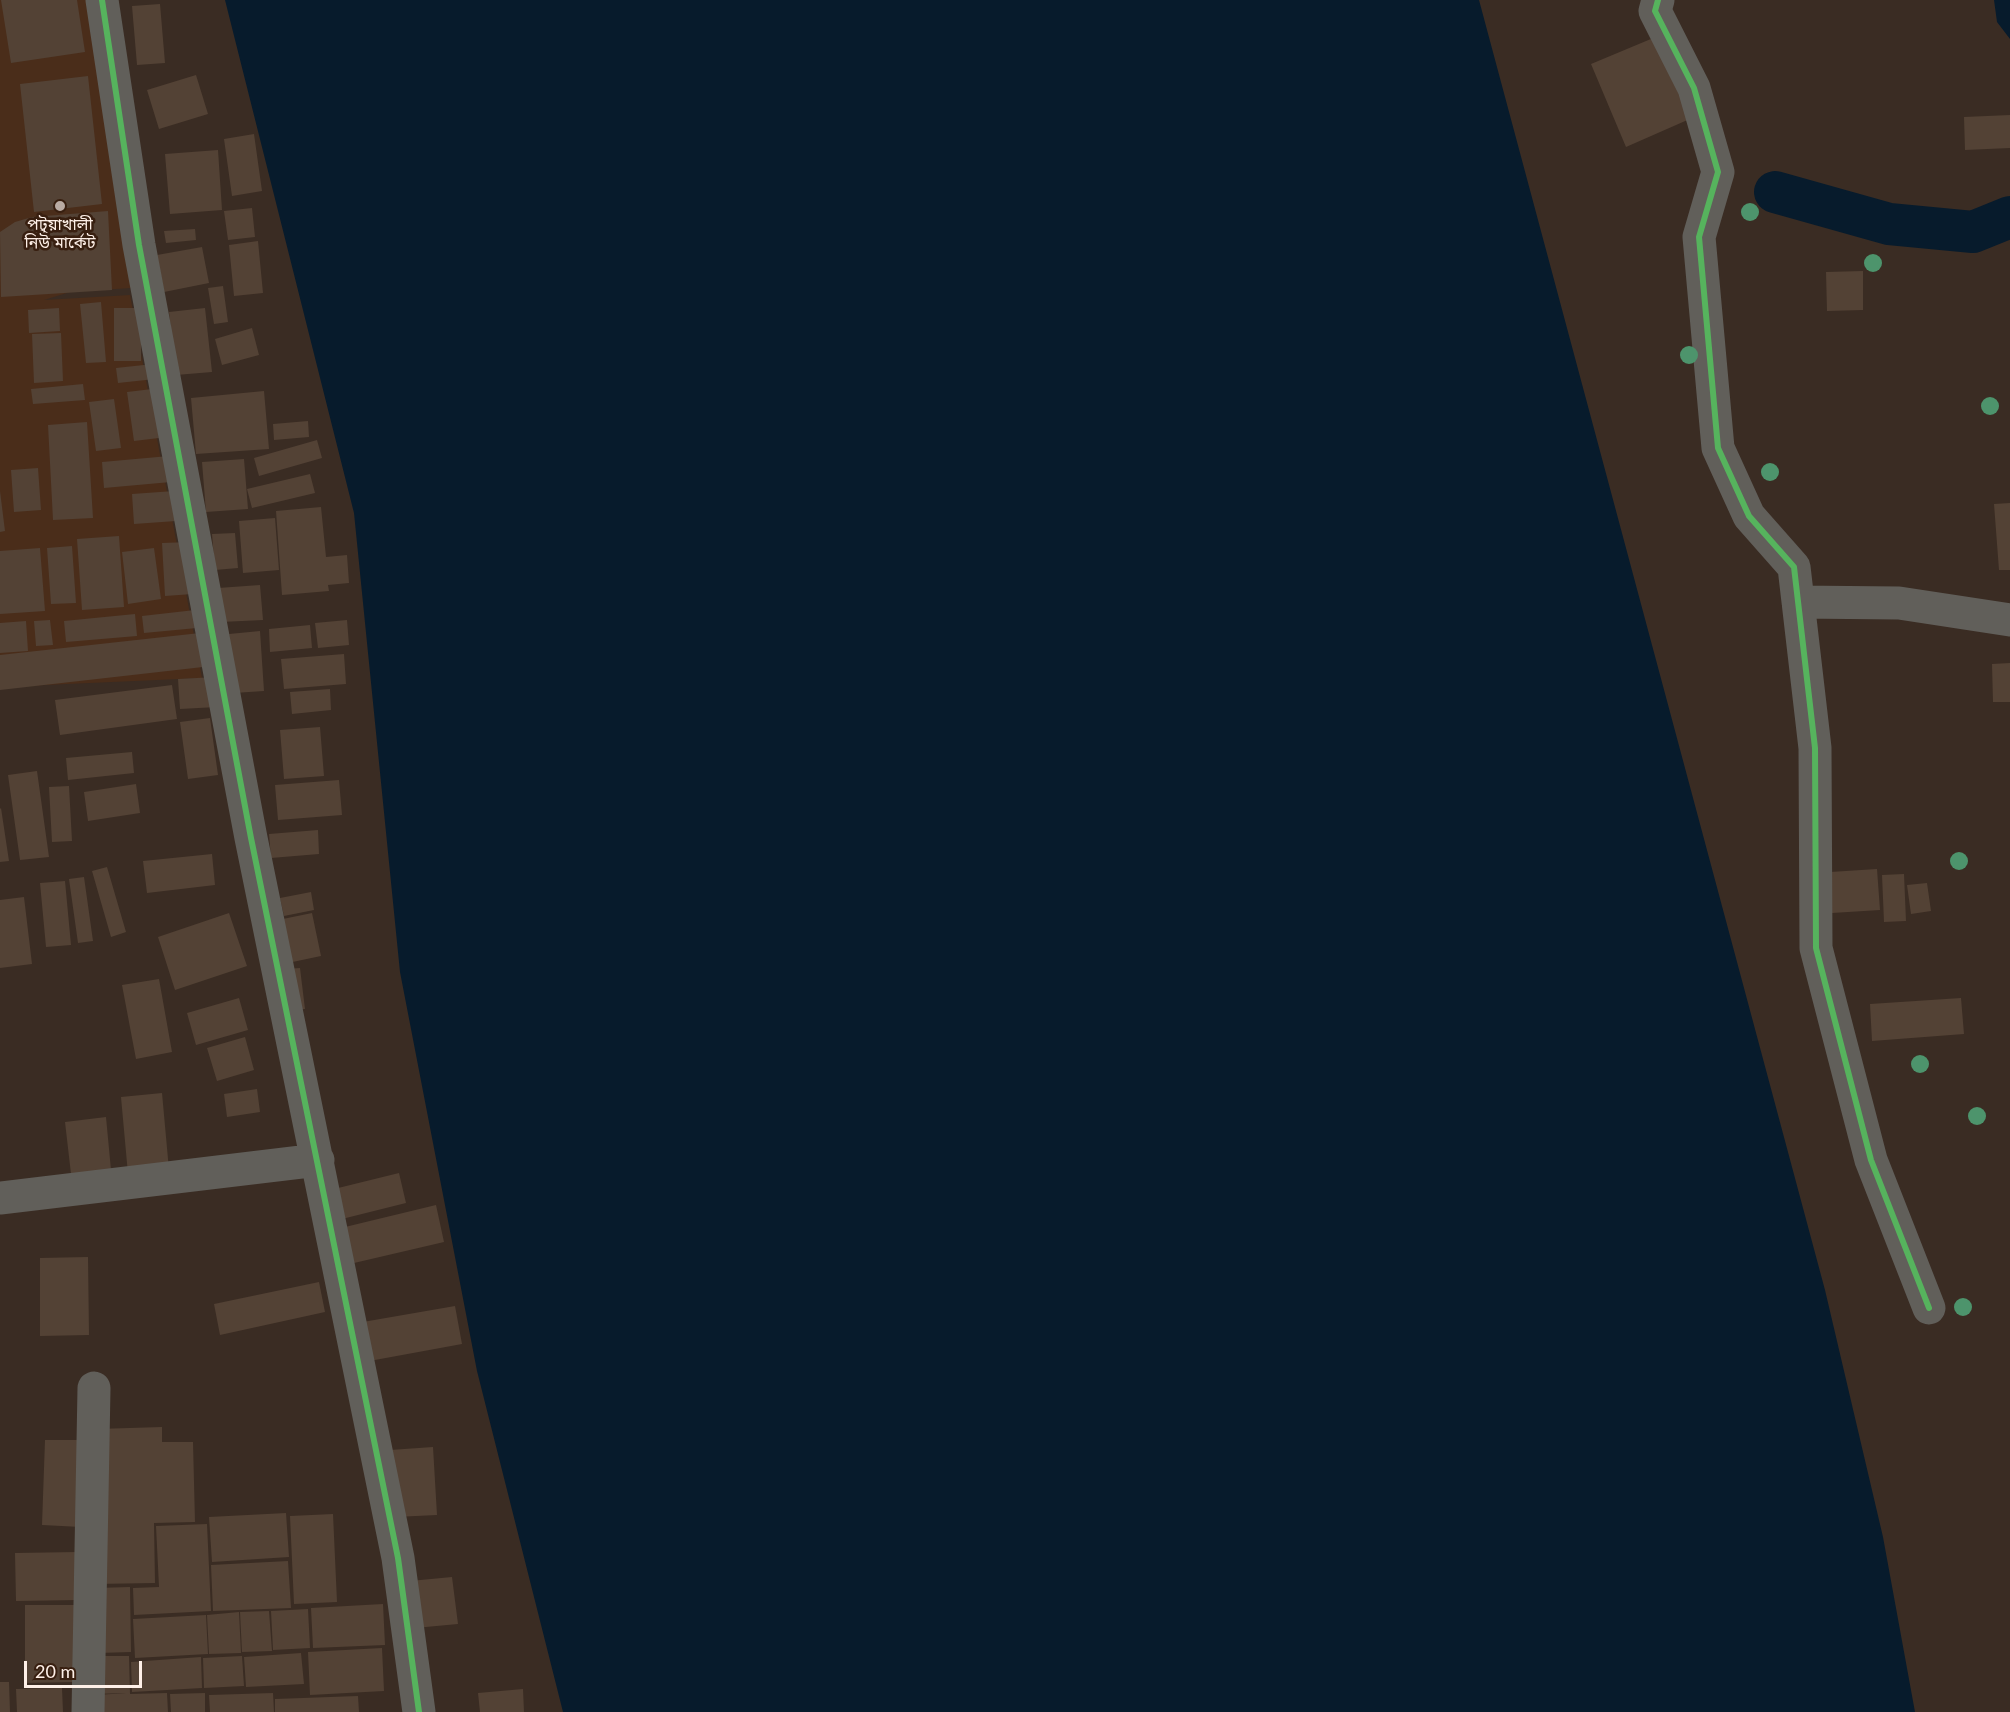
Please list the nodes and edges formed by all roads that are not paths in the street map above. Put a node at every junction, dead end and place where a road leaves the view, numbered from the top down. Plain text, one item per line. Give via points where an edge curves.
1 (102, 0) edge
2 (1658, 0) edge
3 (1798, 602) junction
4 (2010, 620) edge
5 (318, 1160) junction
6 (0, 1197) edge
7 (1929, 1308) dead end
8 (94, 1388) dead end
9 (88, 1712) edge
10 (419, 1712) edge

1 - 5 street via 141,257 251,838
2 - 3 street via 1655,11 1694,88 1718,172 1699,237 1718,448 1749,516 1794,567
3 - 4 street via 1899,603
3 - 7 street via 1815,748 1816,948 1871,1160
5 - 6 street
5 - 10 street via 398,1558
8 - 9 street

